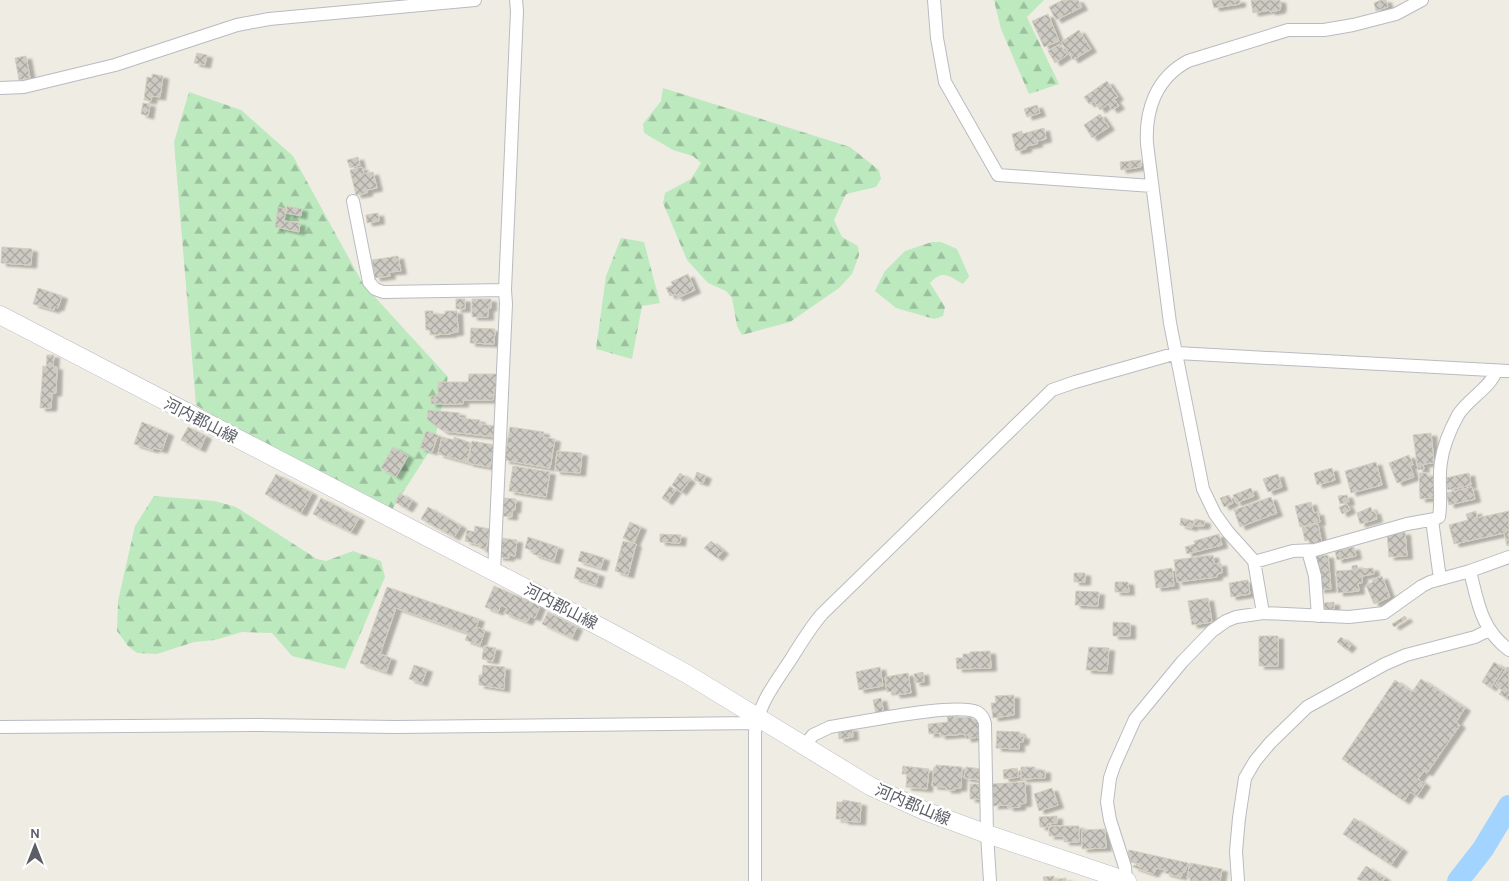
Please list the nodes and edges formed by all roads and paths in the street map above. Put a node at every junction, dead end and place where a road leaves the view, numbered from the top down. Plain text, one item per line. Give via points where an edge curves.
1 (475, 0) edge
2 (516, 0) edge
3 (934, 0) edge
4 (1422, 0) edge
5 (0, 88) edge
6 (1152, 186) junction
7 (353, 201) dead end
8 (505, 290) junction
9 (0, 315) edge
10 (1176, 353) junction
11 (1496, 371) junction
12 (1509, 371) edge
13 (1432, 520) junction
14 (1308, 551) junction
15 (1509, 556) edge
16 (1254, 562) junction
17 (1470, 571) junction
18 (494, 572) junction
19 (1440, 579) junction
20 (1263, 613) junction
21 (1318, 616) junction
22 (1489, 630) junction
23 (1509, 650) edge
24 (757, 720) junction
25 (0, 728) edge
26 (804, 746) junction
27 (987, 834) junction
28 (756, 881) edge
29 (990, 881) edge
30 (1127, 881) edge
31 (1238, 881) edge

1 - 5 street via 269,19 236,25 115,65 24,87
2 - 8 street
3 - 6 street via 945,82 998,175
4 - 6 street via 1396,14 1324,30 1288,30 1178,67 1163,83 1148,114 1146,144
6 - 10 street
7 - 8 street via 370,282 375,289 383,292
8 - 18 street
9 - 18 main road, 河内郡山線
10 - 11 street
10 - 16 street via 1203,489 1215,514
10 - 24 street via 1052,390 822,614 808,630 765,698
11 - 12 street
11 - 13 street via 1454,423 1440,464 1439,516
13 - 14 street
13 - 19 street
14 - 16 street via 1293,551
14 - 21 street via 1315,576
15 - 17 street
16 - 20 street
17 - 19 street
17 - 22 street
18 - 24 main road, 河内郡山線 via 661,660
19 - 21 street via 1422,586 1384,613
20 - 21 street
20 - 30 street via 1236,617 1212,631 1135,719 1114,766 1107,802
22 - 23 street
22 - 31 street via 1385,664 1307,707 1270,743 1245,778 1238,818
24 - 25 street via 396,727
24 - 26 main road, 河内郡山線
24 - 28 street
26 - 27 main road, 河内郡山線 via 870,786
26 - 27 street via 813,735 830,727 936,710 975,711 986,724
27 - 29 street
27 - 30 main road, 河内郡山線

